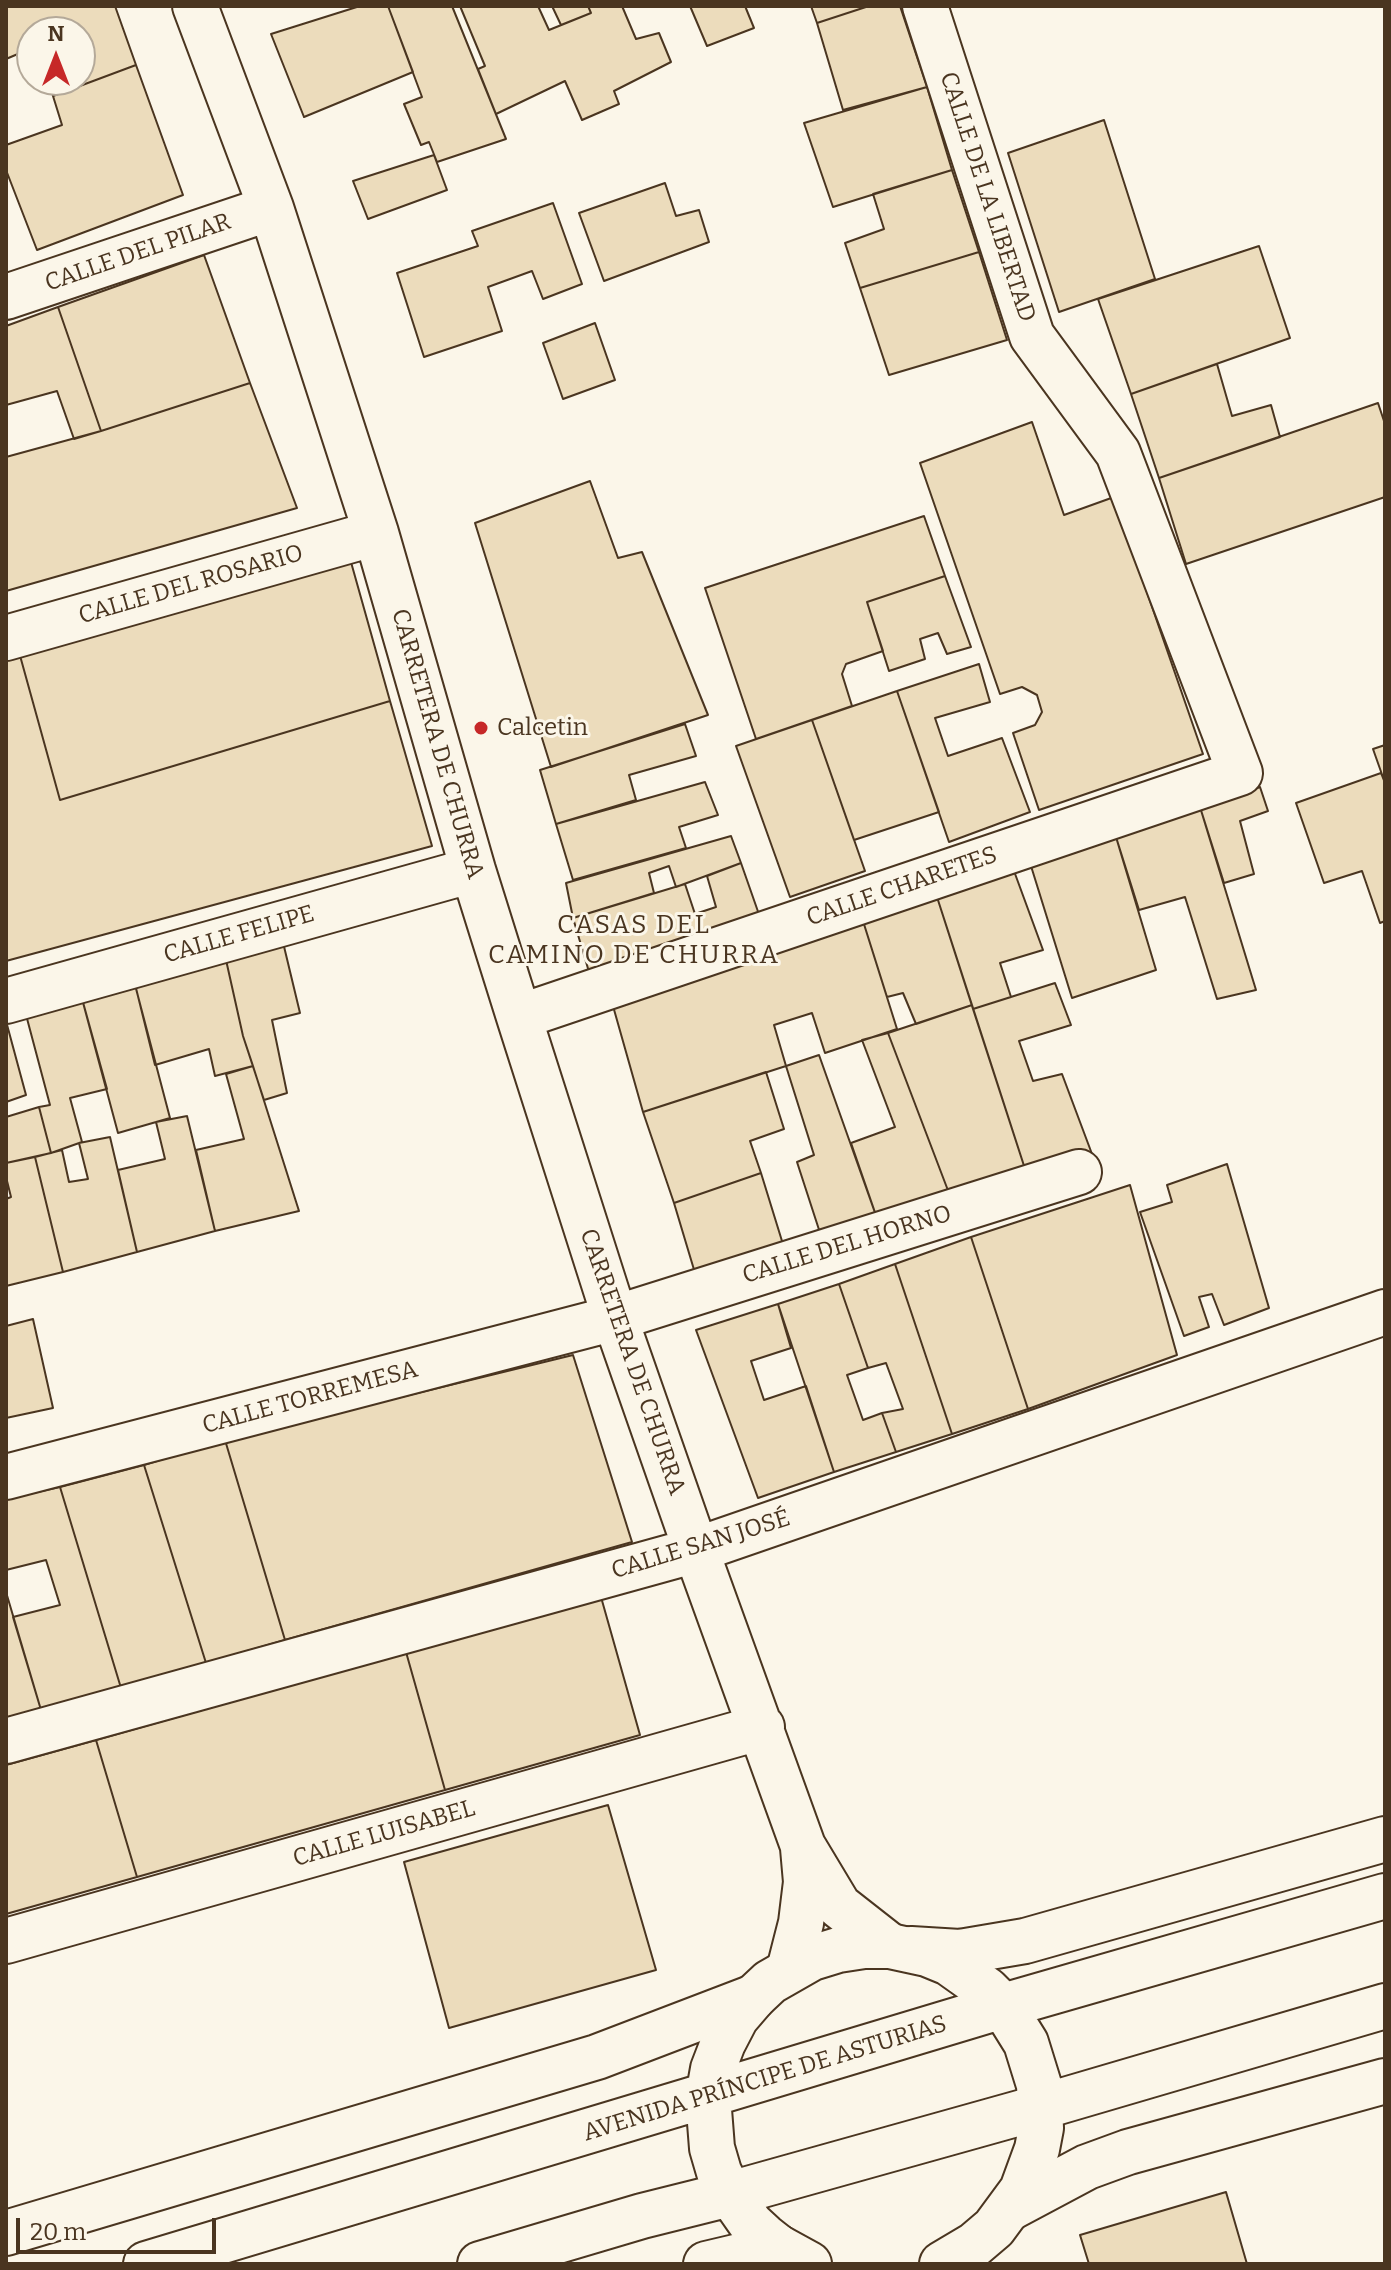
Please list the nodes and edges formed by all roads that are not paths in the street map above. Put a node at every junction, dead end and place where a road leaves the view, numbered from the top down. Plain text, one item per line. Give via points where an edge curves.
1 (195, 6) edge
2 (925, 6) edge
3 (271, 208) junction
4 (6, 297) edge
5 (376, 533) junction
6 (6, 638) edge
7 (1240, 773) joint
8 (473, 870) junction
9 (6, 1001) edge
10 (519, 1017) junction
11 (1079, 1172) dead end
12 (1385, 1312) edge
13 (615, 1318) junction
14 (6, 1477) edge
15 (696, 1550) junction
16 (762, 1727) junction
17 (6, 1741) edge
18 (1385, 1839) edge
19 (803, 1846) junction
20 (1385, 1896) edge
21 (6, 1941) edge
22 (897, 1948) junction
23 (789, 1970) junction
24 (754, 1997) junction
25 (1003, 2006) junction
26 (1385, 2006) edge
27 (1385, 2081) edge
28 (708, 2097) junction
29 (1041, 2107) junction
30 (730, 2194) junction
31 (1010, 2208) junction
32 (6, 2233) edge
33 (794, 2256) edge
34 (961, 2258) edge
35 (146, 2264) edge
36 (480, 2264) edge
37 (706, 2264) edge

1 - 3 street, CARRETERA DE CHURRA
2 - 7 street, CALLE DE LA LIBERTAD via 1032,336 1118,453
3 - 4 street, CALLE DEL PILAR
3 - 5 street, CARRETERA DE CHURRA
5 - 6 street, CALLE DEL ROSARIO
5 - 8 street, CARRETERA DE CHURRA
7 - 10 street, CALLE CHARETES
8 - 9 street, CALLE FELIPE
8 - 10 street, CARRETERA DE CHURRA
10 - 13 street, CARRETERA DE CHURRA
11 - 13 street, CALLE DEL HORNO
12 - 15 street, CALLE SAN JOSÉ
13 - 14 street, CALLE TORREMESA
13 - 15 street, CARRETERA DE CHURRA
15 - 16 street, CARRETERA DE CHURRA
15 - 17 street, CALLE SAN JOSÉ
16 - 19 street, CARRETERA DE CHURRA
16 - 21 street, CALLE LUISABEL
18 - 22 street via 1025,1941 960,1952
19 - 22 street, CARRETERA DE CHURRA via 839,1906
19 - 23 street, CARRETERA DE CHURRA via 806,1882
20 - 25 street, AVENIDA PRÍNCIPE DE ASTURIAS
22 - 23 street via 838,1950
22 - 25 street via 949,1963
23 - 24 street
24 - 28 street via 723,2043
24 - 32 street via 597,2057
25 - 28 street, AVENIDA PRÍNCIPE DE ASTURIAS
25 - 29 street via 1030,2053
26 - 29 street
27 - 31 street via 1128,2152 1087,2167
28 - 30 street via 712,2148
28 - 35 street, AVENIDA PRÍNCIPE DE ASTURIAS
29 - 30 street
29 - 31 street via 1031,2170
30 - 33 street via 751,2224
30 - 36 street
31 - 34 street
33 - 37 street

